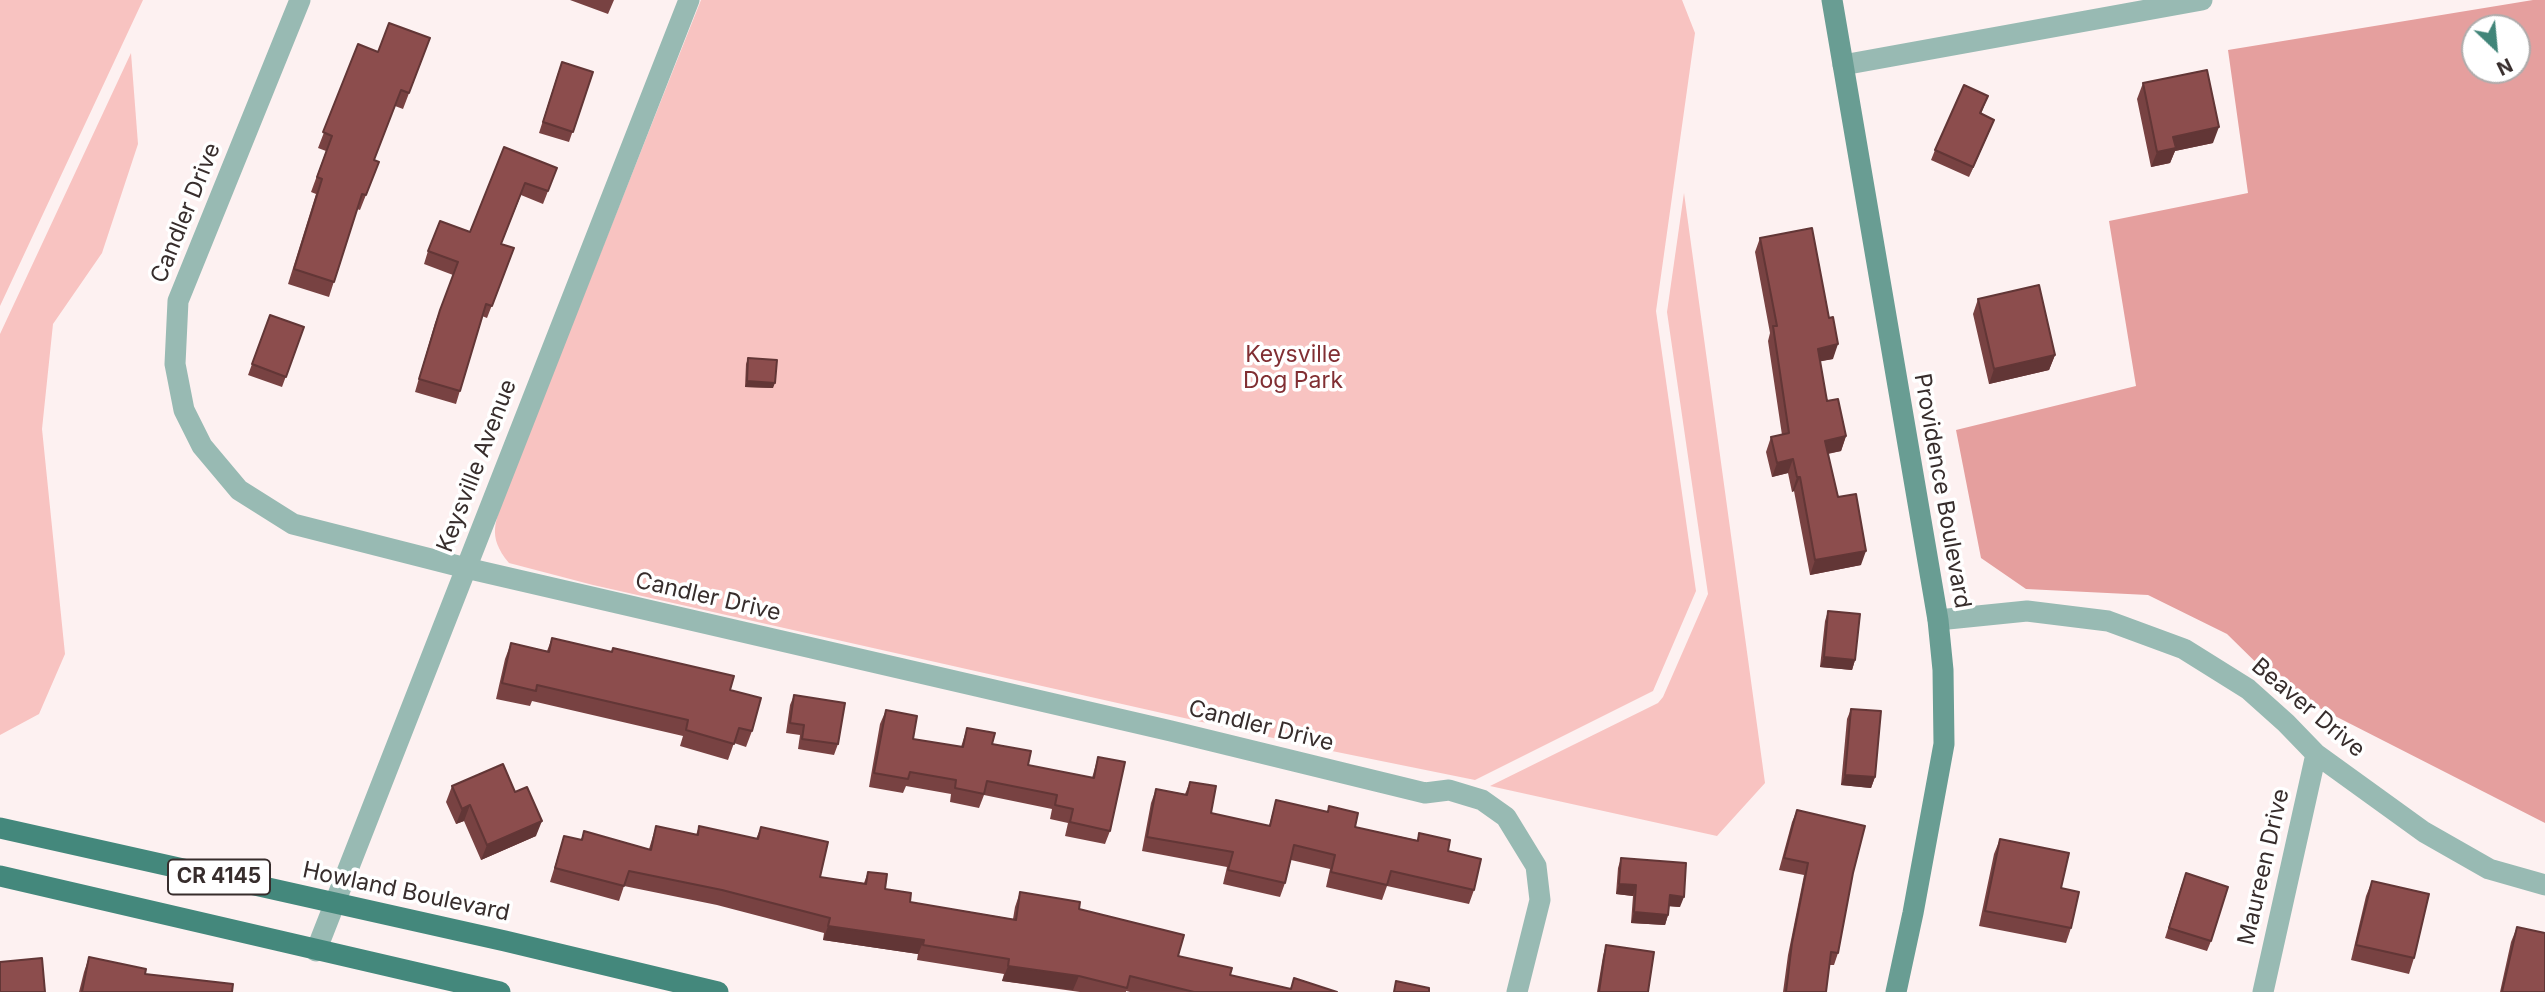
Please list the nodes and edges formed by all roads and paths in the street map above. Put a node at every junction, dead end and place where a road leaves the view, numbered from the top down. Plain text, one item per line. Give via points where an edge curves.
1 (300, 0) edge
2 (688, 0) edge
3 (1832, 0) edge
4 (2196, 1) edge
5 (1843, 65) junction
6 (466, 568) junction
7 (1938, 620) junction
8 (2316, 754) junction
9 (0, 828) edge
10 (0, 876) edge
11 (2545, 885) edge
12 (332, 904) junction
13 (316, 951) junction
14 (500, 992) edge
15 (718, 992) edge
16 (1517, 992) edge
17 (1896, 992) edge
18 (2263, 992) edge

1 - 6 street, Candler Drive via 178,301 175,364 184,410 202,446 239,490 293,524
2 - 6 street, Keysville Avenue
3 - 5 main road, Providence Boulevard
4 - 5 street
5 - 7 main road, Providence Boulevard
6 - 12 street, Keysville Avenue
6 - 16 street, Candler Drive via 1425,793 1448,790 1482,800 1506,817 1536,866 1540,900
7 - 8 street, Beaver Drive via 2027,611 2108,621 2184,649 2248,689
7 - 17 main road, Providence Boulevard via 1944,744
8 - 11 street, Beaver Drive via 2435,838 2489,869
8 - 18 street, Maureen Drive
9 - 12 main road, Howland Boulevard / CR 4145
10 - 13 main road, CR 4145
12 - 13 street, Keysville Avenue
12 - 15 main road, Howland Boulevard / CR 4145
13 - 14 main road, CR 4145

